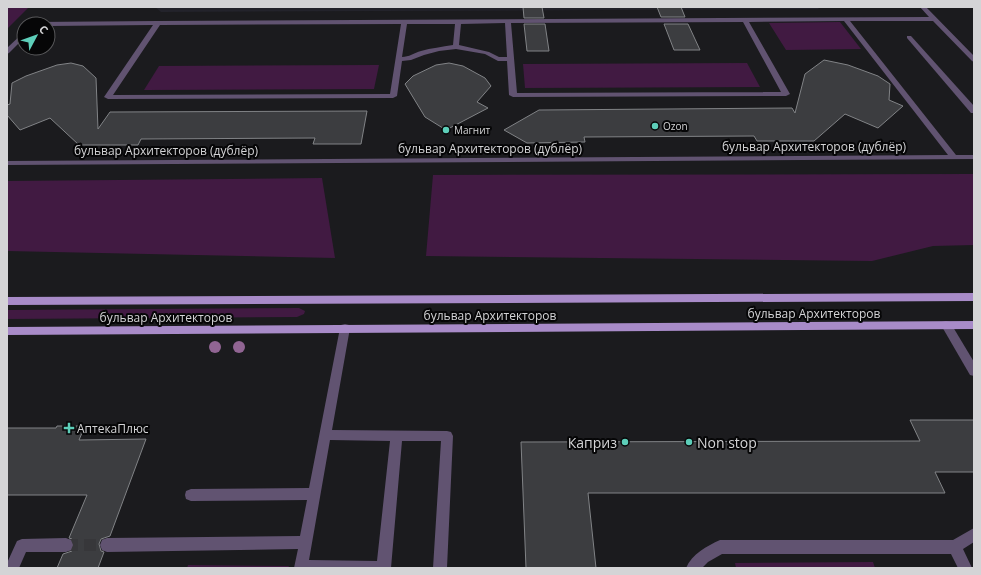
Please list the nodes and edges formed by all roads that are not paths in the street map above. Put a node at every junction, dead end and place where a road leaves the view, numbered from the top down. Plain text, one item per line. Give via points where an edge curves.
1 (923, 7) edge
2 (935, 19) junction
3 (745, 20) junction
4 (846, 20) junction
5 (458, 21) junction
6 (508, 21) junction
7 (404, 22) junction
8 (158, 23) junction
9 (56, 24) edge
10 (909, 37) dead end
11 (16, 42) edge
12 (456, 47) junction
13 (7, 52) edge
14 (398, 59) junction
15 (511, 59) junction
16 (974, 60) edge
17 (974, 112) edge
18 (954, 157) junction
19 (974, 157) edge
20 (7, 163) edge
21 (974, 298) edge
22 (7, 301) edge
23 (974, 324) edge
24 (946, 325) junction
25 (345, 328) junction
26 (7, 331) edge
27 (974, 372) edge
28 (327, 435) junction
29 (397, 435) junction
30 (315, 494) junction
31 (191, 495) dead end
32 (974, 534) edge
33 (306, 542) junction
34 (107, 544) tunnel mouth
35 (66, 545) tunnel mouth
36 (955, 547) junction
37 (12, 568) edge
38 (302, 568) edge
39 (383, 568) edge
40 (440, 568) edge
41 (693, 568) edge
42 (965, 568) edge

1 - 2 street
2 - 4 street
2 - 16 street
3 - 4 street
3 - 6 street
3 - 15 street via 786,94 513,95
4 - 18 street
5 - 6 street
5 - 7 street
5 - 12 street
6 - 15 street
7 - 8 street
7 - 14 street
8 - 9 street
8 - 14 street via 108,97 393,96
10 - 17 street
11 - 13 street
12 - 14 street via 422,53 409,59
12 - 15 street via 487,53 498,59
18 - 19 street, бульвар Архитекторов (дублёр)
18 - 20 street, бульвар Архитекторов (дублёр)
21 - 22 main road, бульвар Архитекторов
23 - 24 main road, бульвар Архитекторов
24 - 25 main road, бульвар Архитекторов
24 - 27 street
25 - 26 main road, бульвар Архитекторов
25 - 28 street
28 - 29 street
28 - 30 street
29 - 39 street
29 - 40 street via 447,436
30 - 31 street
30 - 33 street
32 - 36 street
33 - 34 street
33 - 38 street
35 - 37 street via 22,546
36 - 41 street via 720,547 703,557
36 - 42 street
38 - 39 street

